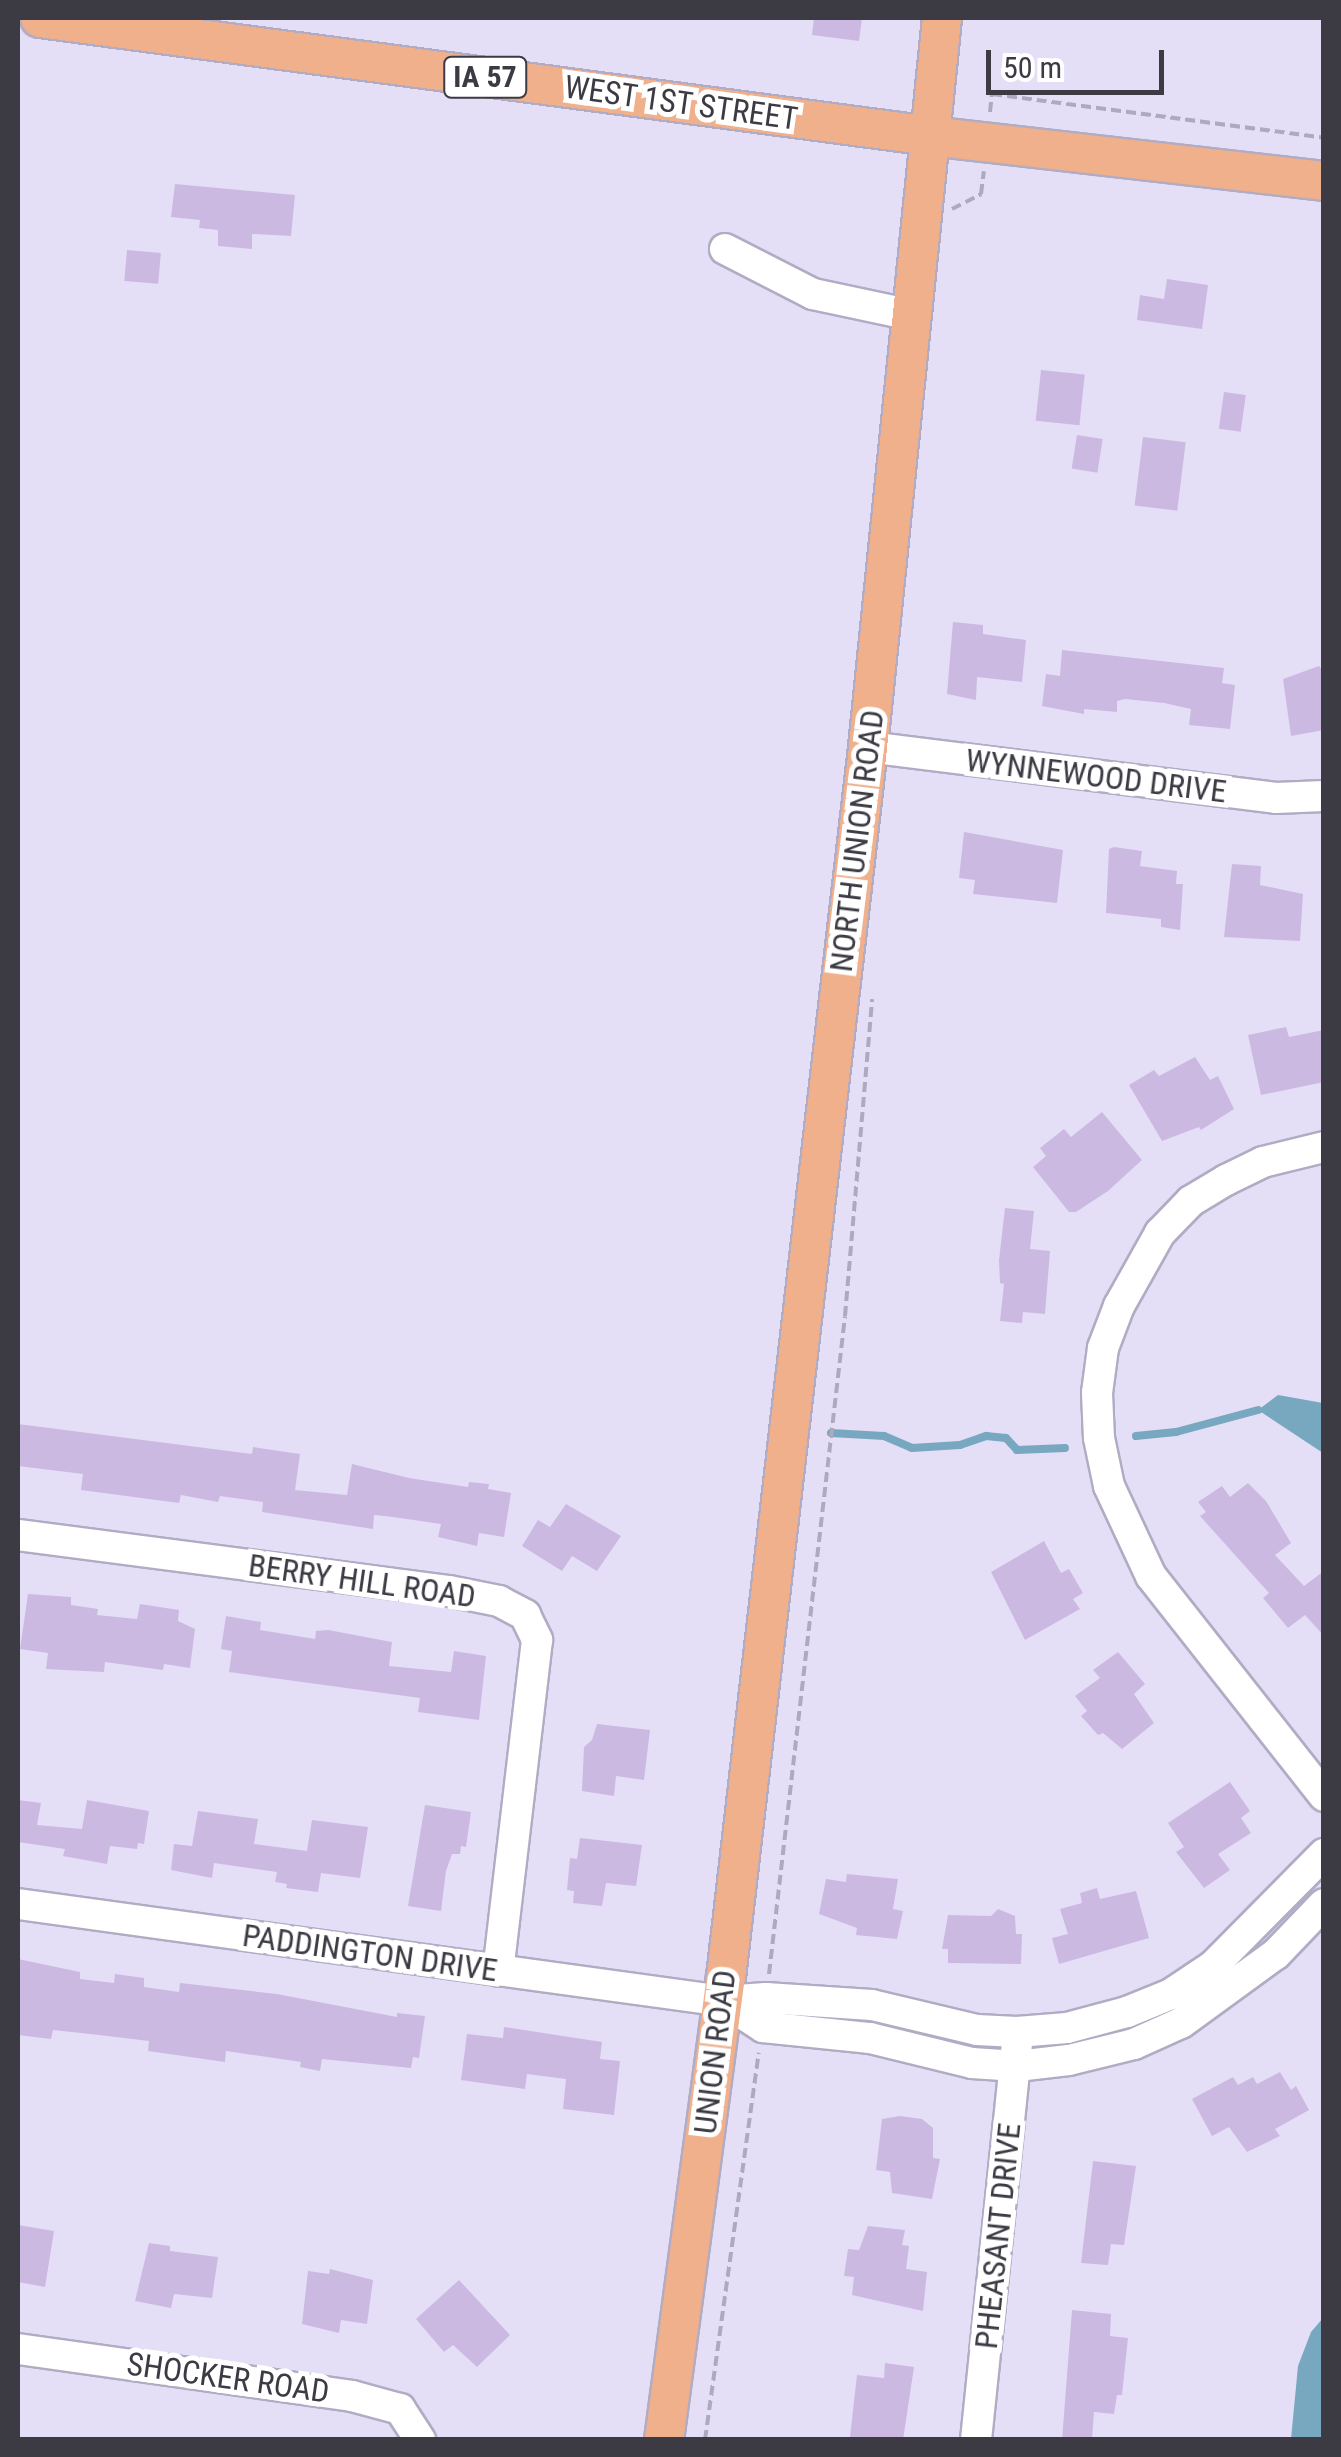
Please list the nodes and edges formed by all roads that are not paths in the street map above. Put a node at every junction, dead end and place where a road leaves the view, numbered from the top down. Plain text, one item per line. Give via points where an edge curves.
1 (40, 18) edge
2 (942, 18) edge
3 (930, 136) junction
4 (1324, 181) edge
5 (725, 249) dead end
6 (912, 314) junction
7 (868, 747) junction
8 (1324, 796) edge
9 (1324, 1146) edge
10 (18, 1536) edge
11 (761, 1663) joint
12 (1324, 1796) edge
13 (1324, 1854) edge
14 (18, 1904) edge
15 (1324, 1904) edge
16 (498, 1970) junction
17 (723, 2001) junction
18 (764, 2013) junction
19 (1017, 2032) junction
20 (1017, 2066) junction
21 (18, 2348) edge
22 (420, 2440) edge
23 (664, 2440) edge
24 (976, 2440) edge

1 - 3 main road, WEST 1ST STREET / IA 57
2 - 3 main road, NORTH UNION ROAD
3 - 4 main road, WEST 1ST STREET / IA 57
3 - 6 main road, NORTH UNION ROAD
5 - 6 street via 813,294
6 - 7 main road, NORTH UNION ROAD
7 - 8 street, WYNNEWOOD DRIVE via 1276,798
7 - 11 main road, NORTH UNION ROAD
9 - 12 street via 1226,1180 1160,1233 1119,1306 1097,1393 1109,1486 1151,1576
10 - 16 street, BERRY HILL ROAD via 448,1591 500,1601 525,1616 537,1640
11 - 17 main road, UNION ROAD
13 - 19 street via 1225,1956 1170,1994 1067,2028
14 - 16 street, PADDINGTON DRIVE
15 - 20 street via 1276,1954 1181,2024 1134,2044
16 - 17 street, PADDINGTON DRIVE
17 - 18 street
17 - 23 main road, UNION ROAD
18 - 19 street via 872,2005 977,2030
18 - 20 street via 972,2063
19 - 20 street, PHEASANT DRIVE
20 - 24 street, PHEASANT DRIVE
21 - 22 street, SHOCKER ROAD via 352,2396 400,2409

